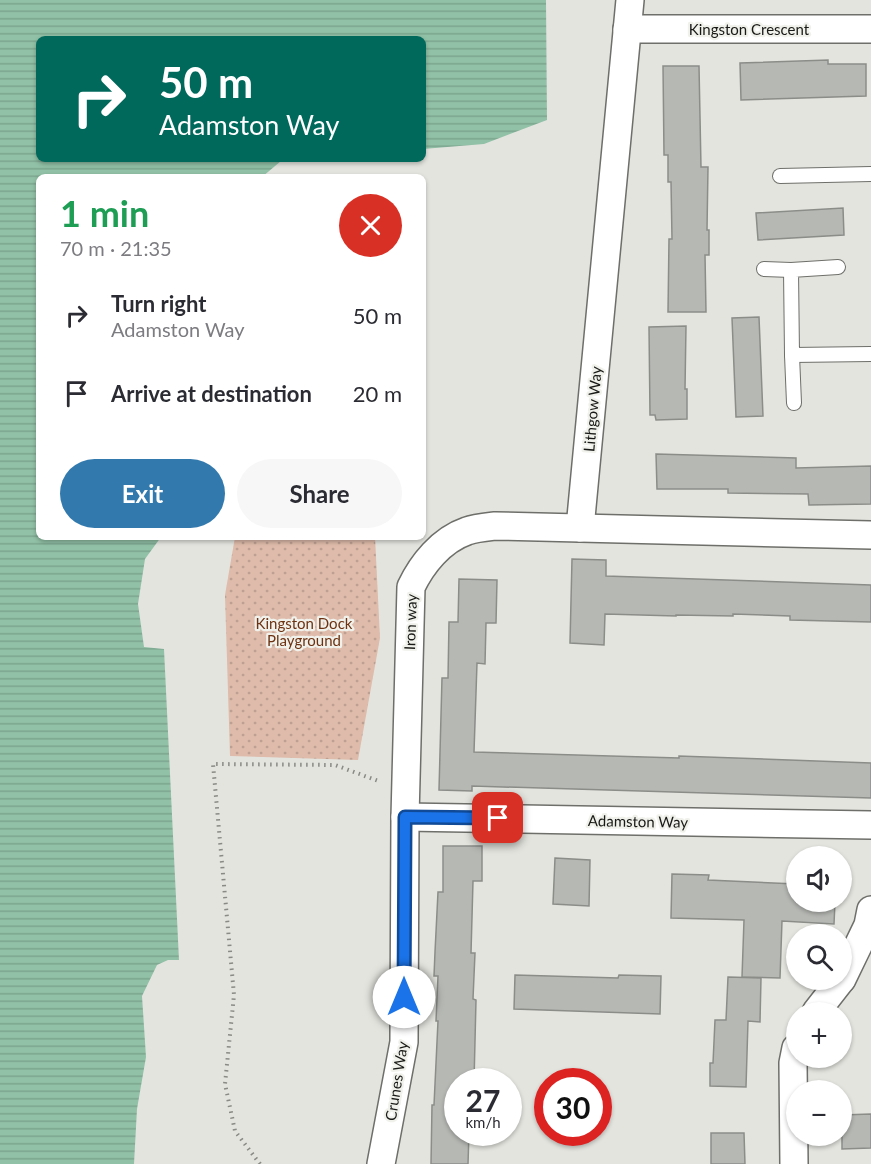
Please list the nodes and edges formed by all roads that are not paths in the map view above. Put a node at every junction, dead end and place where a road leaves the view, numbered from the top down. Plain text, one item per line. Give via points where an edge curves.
1 (630, 0) edge
2 (627, 29) junction
3 (871, 29) edge
4 (871, 174) edge
5 (780, 176) dead end
6 (838, 267) dead end
7 (764, 269) dead end
8 (791, 270) junction
9 (871, 354) edge
10 (792, 355) junction
11 (794, 403) dead end
12 (580, 528) junction
13 (871, 535) edge
14 (405, 804) junction
15 (871, 825) edge
16 (871, 910) edge
17 (852, 957) edge
18 (833, 990) edge
19 (824, 1002) edge
20 (793, 1068) edge
21 (381, 1164) edge
22 (794, 1164) edge

1 - 2 street, Lithgow Way
2 - 3 street, Kingston Crescent
2 - 12 street, Lithgow Way
4 - 5 lane
6 - 8 lane
7 - 8 lane
8 - 10 lane
9 - 10 lane
10 - 11 lane
12 - 13 street
12 - 14 street, Iron way via 495,526 466,531 440,547 421,567 411,587
14 - 15 street, Adamston Way
14 - 21 street, Crunes Way via 404,1042
16 - 17 street via 868,926
18 - 19 street
20 - 22 street

